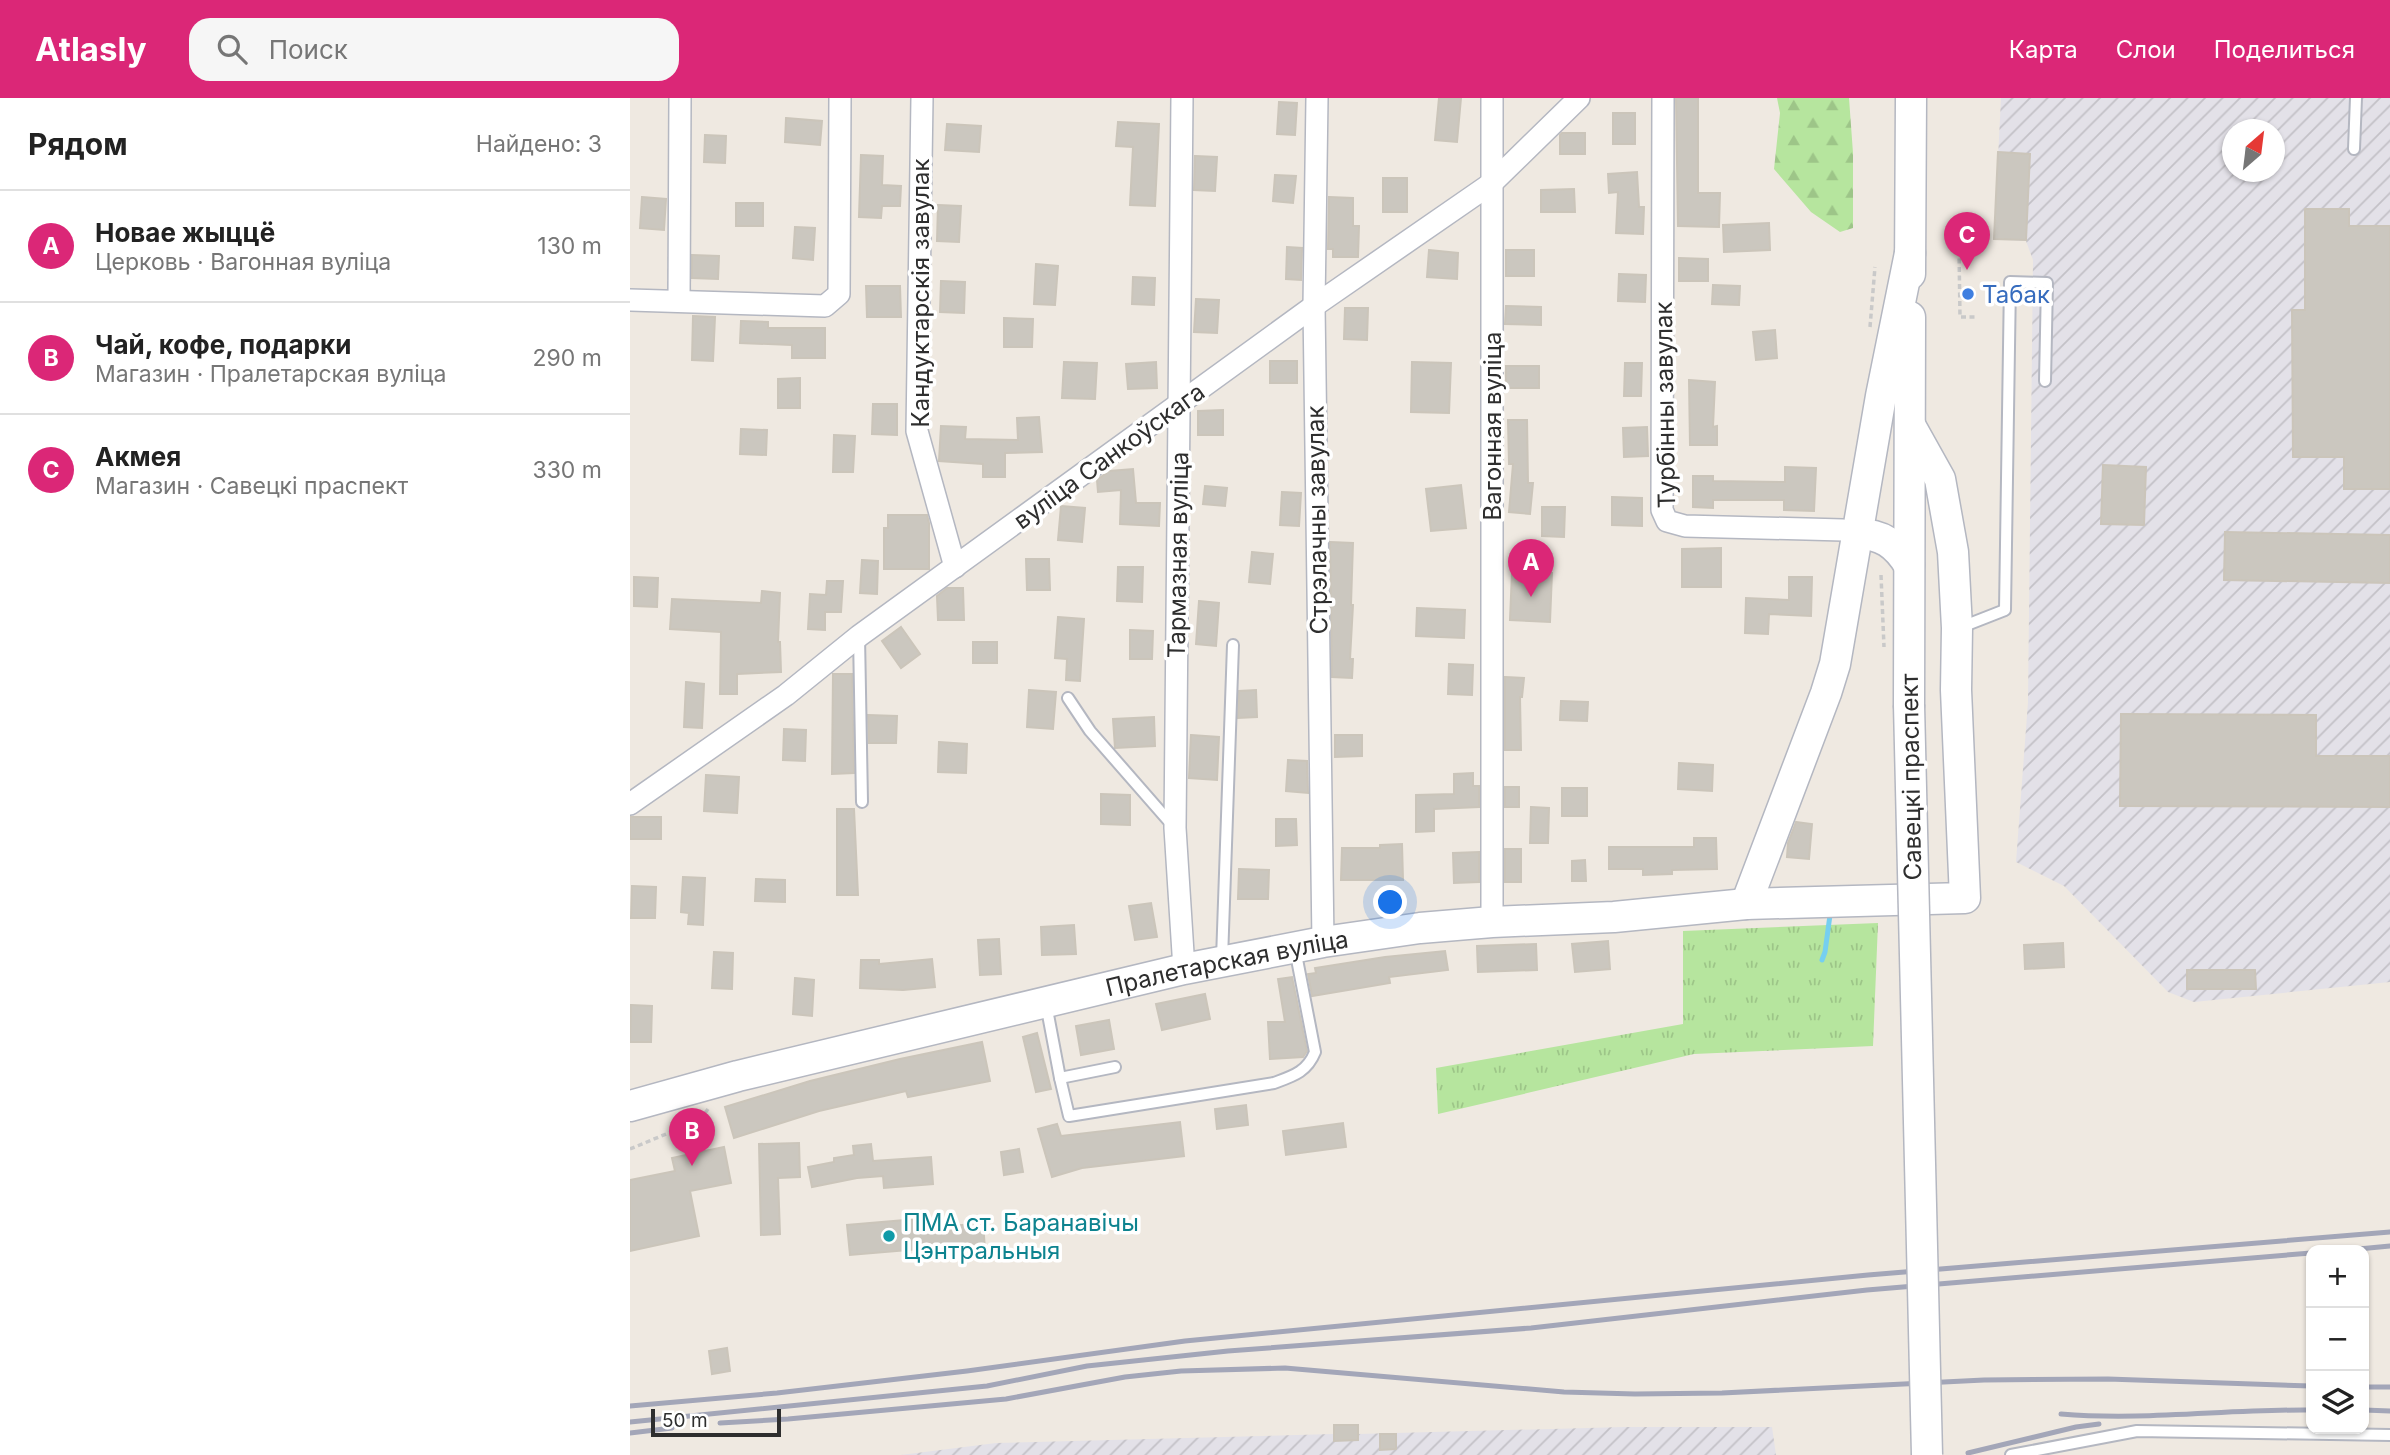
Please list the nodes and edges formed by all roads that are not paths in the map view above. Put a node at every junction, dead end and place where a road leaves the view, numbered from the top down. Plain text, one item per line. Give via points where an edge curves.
1 (680, 98) edge
2 (840, 98) edge
3 (922, 98) edge
4 (1182, 98) edge
5 (1317, 98) edge
6 (1492, 98) edge
7 (1578, 98) edge
8 (1663, 98) edge
9 (1911, 98) edge
10 (2356, 98) edge
11 (2354, 149) dead end
12 (1492, 183) junction
13 (1910, 253) junction
14 (630, 300) edge
15 (679, 301) junction
16 (1314, 306) junction
17 (2045, 381) dead end
18 (1179, 406) junction
19 (1911, 426) junction
20 (1857, 534) junction
21 (1909, 565) junction
22 (955, 567) junction
23 (1957, 628) junction
24 (859, 636) junction
25 (1233, 645) dead end
26 (1068, 698) dead end
27 (862, 802) dead end
28 (630, 804) edge
29 (1175, 828) junction
30 (1746, 904) junction
31 (1492, 922) junction
32 (1309, 945) junction
33 (1222, 962) junction
34 (1184, 969) junction
35 (1046, 1002) junction
36 (1115, 1067) dead end
37 (1060, 1078) junction
38 (630, 1106) edge
39 (2390, 1434) edge
40 (1927, 1455) edge
41 (2011, 1455) edge

1 - 15 street
2 - 15 street via 839,294 825,306
3 - 22 street, Кандуктарскія завулак via 917,431
4 - 18 street, Тармазная вуліца
5 - 16 street, Стрэлачны завулак
6 - 12 street, Вагонная вуліца
7 - 12 street, вуліца Санкоўскага
8 - 20 street, Турбінны завулак via 1662,510 1667,521 1685,526
9 - 13 main road, Савецкі праспект
10 - 11 lane
12 - 16 street, вуліца Санкоўскага
12 - 31 street, Вагонная вуліца
13 - 19 main road, Савецкі праспект
13 - 20 main road
14 - 15 street
16 - 18 street, вуліца Санкоўскага
16 - 32 street, Стрэлачны завулак
17 - 23 lane via 2047,283 2010,282 2005,610
18 - 22 street, вуліца Санкоўскага
18 - 29 street, Тармазная вуліца
19 - 21 main road, Савецкі праспект
19 - 23 main road via 1940,479 1953,552
20 - 21 main road via 1888,541
20 - 30 main road via 1835,664
21 - 40 main road, Савецкі праспект, bridge
22 - 24 street, вуліца Санкоўскага
23 - 30 main road, Пралетарская вуліца via 1965,898
24 - 27 lane
24 - 28 street, вуліца Санкоўскага via 786,695
25 - 33 lane
26 - 29 lane
29 - 34 street, Тармазная вуліца
30 - 31 main road, Пралетарская вуліца via 1614,917
31 - 32 main road, Пралетарская вуліца
32 - 33 main road, Пралетарская вуліца
32 - 37 lane via 1315,1052 1300,1073 1274,1083 1069,1116
33 - 34 main road, Пралетарская вуліца
34 - 35 main road, Пралетарская вуліца
35 - 37 lane
35 - 38 main road, Пралетарская вуліца
36 - 37 lane
39 - 41 lane via 2137,1431

